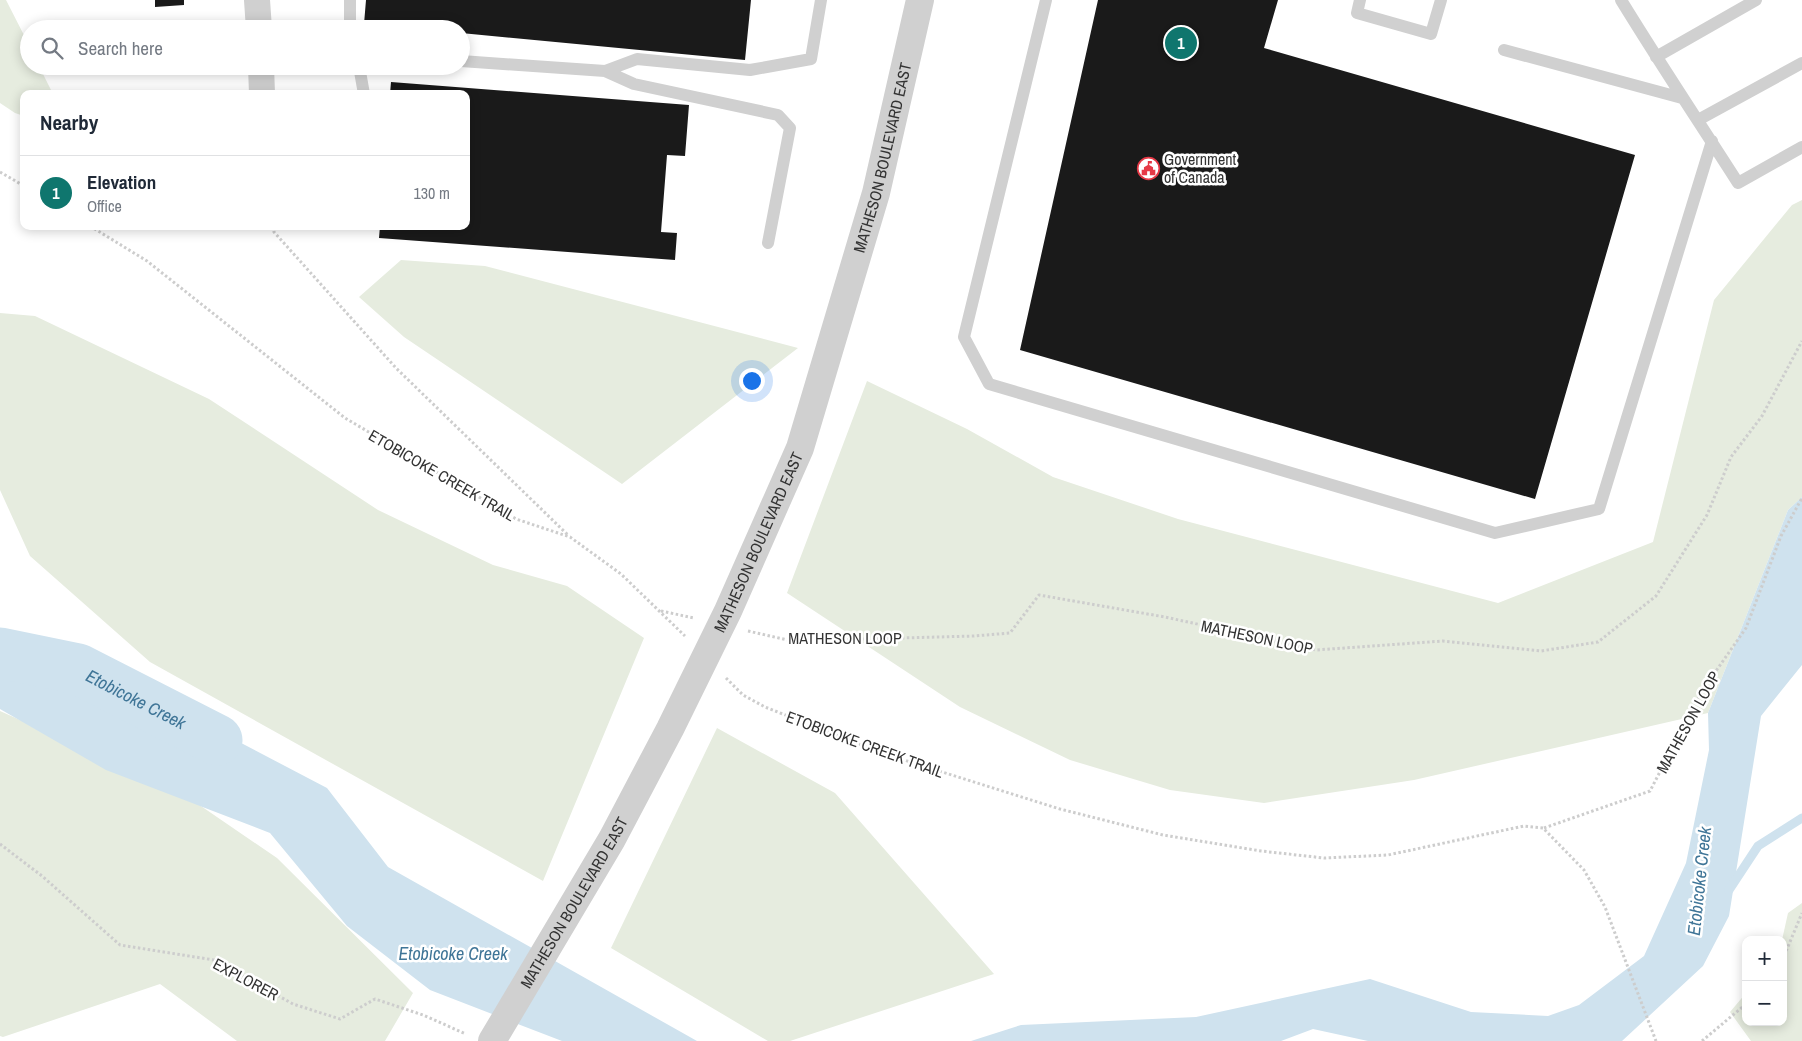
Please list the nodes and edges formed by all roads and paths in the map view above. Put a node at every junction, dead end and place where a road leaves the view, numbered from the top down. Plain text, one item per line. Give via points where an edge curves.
1 (257, 0) edge
2 (350, 0) edge
3 (821, 0) edge
4 (920, 0) edge
5 (1046, 0) edge
6 (1360, 0) edge
7 (1441, 0) edge
8 (1621, 0) edge
9 (1756, 0) edge
10 (258, 20) edge
11 (350, 20) edge
12 (1504, 50) dead end
13 (1656, 57) junction
14 (470, 62) edge
15 (1802, 63) edge
16 (605, 71) junction
17 (261, 75) edge
18 (361, 75) edge
19 (262, 90) edge
20 (363, 90) edge
21 (1682, 98) junction
22 (1698, 120) junction
23 (1712, 141) junction
24 (1802, 147) edge
25 (0, 172) edge
26 (20, 184) edge
27 (97, 230) edge
28 (274, 230) edge
29 (768, 243) dead end
30 (1802, 341) edge
31 (1802, 498) edge
32 (570, 537) junction
33 (660, 611) junction
34 (698, 619) dead end
35 (745, 630) dead end
36 (688, 639) dead end
37 (722, 674) dead end
38 (1543, 828) junction
39 (0, 844) edge
40 (1802, 913) edge
41 (1787, 950) edge
42 (1742, 1007) edge
43 (483, 1039) edge
44 (1656, 1041) edge
45 (1702, 1041) edge

1 - 10 street
2 - 11 lane
3 - 16 lane via 812,59 750,70 636,60
4 - 43 street, MATHESON BOULEVARD EAST via 876,193 800,448 728,611 612,839
5 - 23 lane via 964,337 988,384 1495,533 1599,509
6 - 7 lane via 1357,13 1431,34
8 - 13 lane
9 - 13 lane
12 - 21 lane
13 - 21 lane
14 - 16 lane
15 - 22 lane
16 - 29 lane via 634,84 778,115 790,128
17 - 19 street
18 - 20 lane
21 - 22 lane
22 - 23 lane
23 - 24 lane via 1738,183
25 - 26 path
27 - 32 path, ETOBICOKE CREEK TRAIL via 147,261 345,418 516,519
28 - 32 path via 396,368
30 - 35 path, MATHESON LOOP via 1762,416 1731,457 1707,515 1656,596 1598,642 1541,651 1443,641 1316,650 1164,617 1039,595 1010,633 792,641
31 - 38 path, MATHESON LOOP via 1781,536 1746,628 1702,691 1650,791
32 - 33 path, ETOBICOKE CREEK TRAIL via 621,574
33 - 34 path
33 - 36 path, ETOBICOKE CREEK TRAIL
37 - 38 path, ETOBICOKE CREEK TRAIL via 743,694 765,707 882,753 1060,809 1163,835 1324,858 1388,855 1524,826
38 - 44 path via 1584,870 1605,907
39 - 43 path, EXPLORER via 42,876 120,945 214,960 293,1004 340,1019 375,999
40 - 41 path
42 - 45 path

